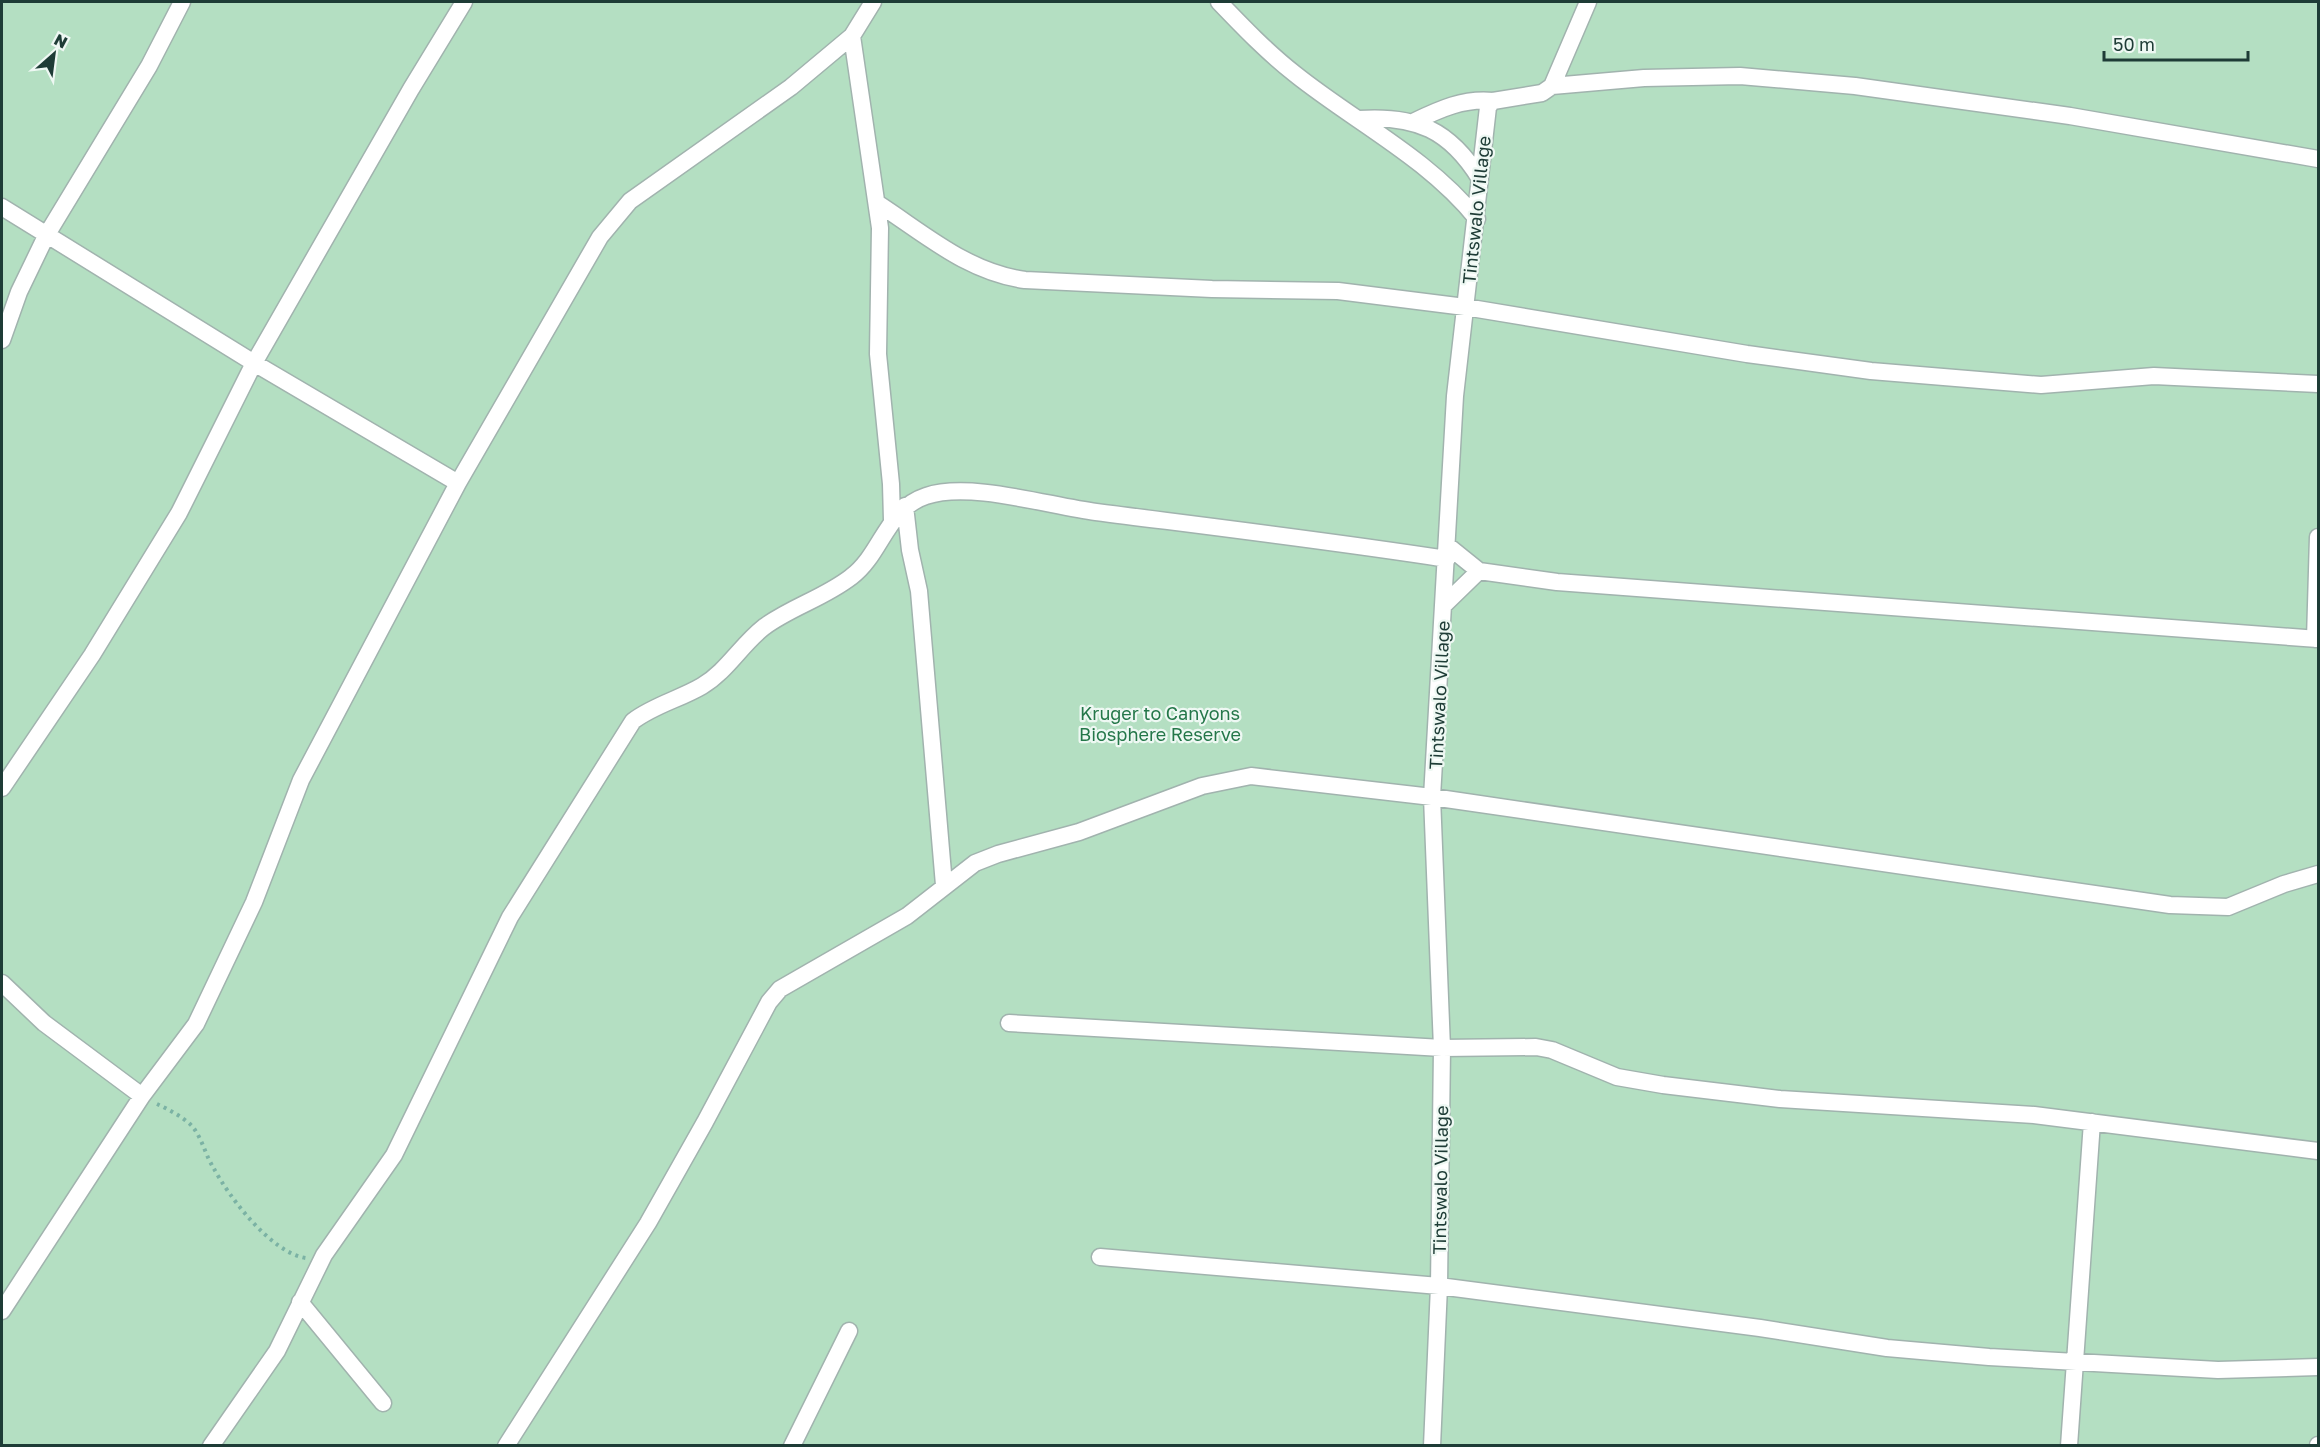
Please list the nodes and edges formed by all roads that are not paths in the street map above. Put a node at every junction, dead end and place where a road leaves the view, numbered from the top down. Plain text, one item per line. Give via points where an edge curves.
1 (182, 2) edge
2 (464, 2) edge
3 (873, 2) edge
4 (1219, 2) edge
5 (1588, 2) edge
6 (852, 36) junction
7 (1552, 86) junction
8 (1493, 101) junction
9 (1359, 119) junction
10 (1413, 122) junction
11 (2319, 159) edge
12 (1480, 179) junction
13 (877, 203) junction
14 (2, 207) edge
15 (1477, 219) junction
16 (45, 236) junction
17 (1465, 307) junction
18 (2, 340) edge
19 (254, 363) junction
20 (2319, 384) edge
21 (458, 483) junction
22 (905, 506) junction
23 (892, 520) junction
24 (2319, 537) edge
25 (1447, 553) junction
26 (1479, 571) junction
27 (1444, 605) junction
28 (2317, 639) edge
29 (2, 788) edge
30 (1432, 797) junction
31 (2319, 874) edge
32 (944, 885) junction
33 (2, 983) edge
34 (1009, 1023) dead end
35 (1442, 1048) junction
36 (142, 1096) junction
37 (2092, 1122) junction
38 (2319, 1151) edge
39 (1100, 1257) dead end
40 (1439, 1286) junction
41 (300, 1302) junction
42 (2, 1311) edge
43 (849, 1331) dead end
44 (2075, 1362) junction
45 (2319, 1367) edge
46 (383, 1403) dead end
47 (211, 1446) edge
48 (506, 1446) edge
49 (792, 1446) edge
50 (1432, 1446) edge
51 (2069, 1446) edge

1 - 16 street via 149,66
2 - 19 street
3 - 6 street
4 - 9 street via 1295,74
5 - 7 street
6 - 13 street
6 - 21 street via 791,87 630,201 600,237
7 - 8 street via 1542,93
7 - 11 street via 1644,78 1740,76 1855,86 2115,123
8 - 10 street via 1474,99
8 - 12 street, Tintswalo Village via 1486,117
9 - 10 street via 1384,117
9 - 15 street via 1442,180
10 - 12 street via 1436,131 1466,155
12 - 15 street, Tintswalo Village
13 - 17 street via 969,263 1001,277 1212,289 1338,291
13 - 23 street via 881,260 878,354
14 - 16 street
15 - 17 street, Tintswalo Village
16 - 18 street
16 - 19 street
17 - 20 street via 1871,371 2041,385 2154,376
17 - 25 street, Tintswalo Village via 1455,396
19 - 21 street
19 - 29 street via 179,513 92,655
21 - 36 street via 301,780 254,902 196,1024
22 - 23 street
22 - 25 street via 928,495 983,493 1093,511
22 - 32 street via 919,591
23 - 41 street via 853,576 763,628 711,680 633,721 510,917 394,1155 324,1255
24 - 28 street
25 - 26 street
25 - 27 street, Tintswalo Village
26 - 27 street
26 - 28 street via 1557,582
27 - 30 street, Tintswalo Village
30 - 31 street via 2170,905 2228,907
30 - 32 street via 1283,778 1225,779 1079,832 998,854 975,863
30 - 35 street, Tintswalo Village
32 - 48 street via 908,915 780,989 769,1002 648,1223
33 - 36 street via 44,1023
34 - 35 street
35 - 37 street via 1544,1048 1617,1077 1780,1099
35 - 40 street, Tintswalo Village
36 - 42 street
37 - 38 street
37 - 44 street
39 - 40 street
40 - 44 street via 1887,1348
40 - 50 street, Tintswalo Village
41 - 46 street
41 - 47 street via 277,1351
43 - 49 street
44 - 45 street via 2218,1370
44 - 51 street

